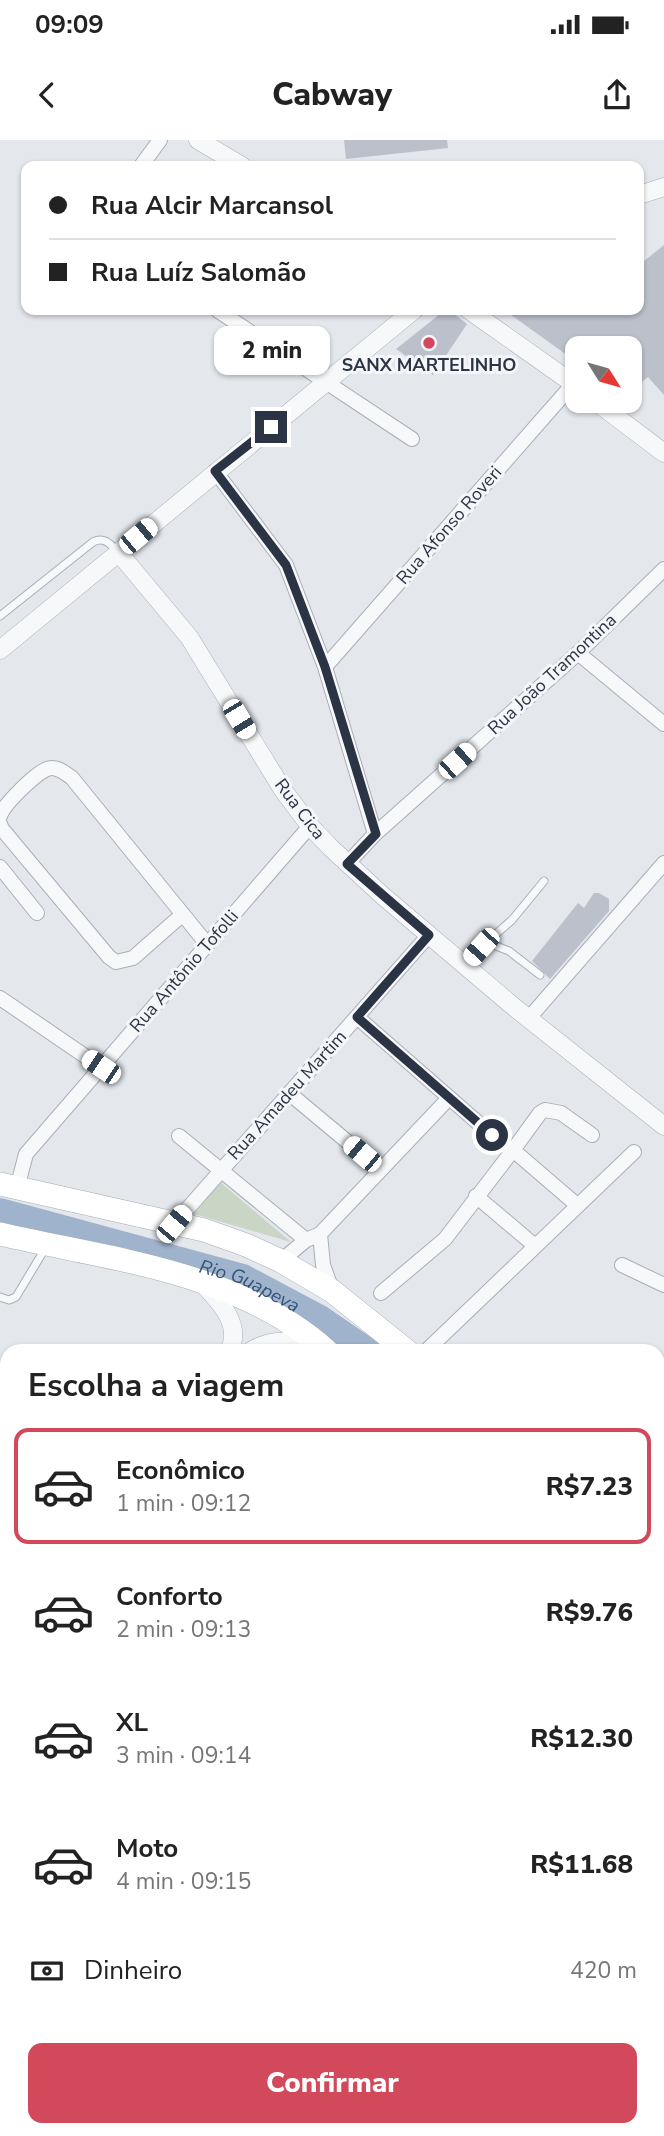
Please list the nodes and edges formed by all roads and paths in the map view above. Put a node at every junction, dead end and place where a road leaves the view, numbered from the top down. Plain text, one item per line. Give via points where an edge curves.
1 (160, 140) edge
2 (198, 140) edge
3 (145, 161) edge
4 (234, 161) edge
5 (664, 187) edge
6 (644, 193) edge
7 (225, 315) edge
8 (408, 315) edge
9 (476, 315) edge
10 (565, 378) edge
11 (327, 383) junction
12 (565, 396) edge
13 (611, 413) edge
14 (412, 439) dead end
15 (664, 453) edge
16 (215, 471) junction
17 (119, 553) junction
18 (664, 569) edge
19 (0, 616) edge
20 (0, 650) edge
21 (578, 653) junction
22 (325, 667) junction
23 (664, 724) edge
24 (0, 816) edge
25 (0, 824) edge
26 (310, 826) junction
27 (376, 834) junction
28 (664, 863) edge
29 (347, 864) junction
30 (0, 867) edge
31 (544, 881) dead end
32 (37, 913) dead end
33 (183, 914) junction
34 (429, 935) junction
35 (486, 942) junction
36 (207, 944) junction
37 (464, 965) junction
38 (541, 975) dead end
39 (0, 998) edge
40 (357, 1017) junction
41 (529, 1018) junction
42 (101, 1067) junction
43 (289, 1093) junction
44 (449, 1098) junction
45 (664, 1126) edge
46 (492, 1135) dead end
47 (592, 1135) dead end
48 (179, 1136) dead end
49 (513, 1150) junction
50 (634, 1152) dead end
51 (220, 1169) junction
52 (380, 1169) junction
53 (9, 1186) edge
54 (476, 1196) junction
55 (577, 1205) junction
56 (174, 1224) junction
57 (0, 1234) edge
58 (320, 1234) junction
59 (306, 1240) junction
60 (47, 1245) junction
61 (534, 1245) junction
62 (281, 1261) junction
63 (622, 1265) dead end
64 (201, 1281) junction
65 (664, 1286) edge
66 (332, 1291) junction
67 (381, 1293) dead end
68 (0, 1297) edge
69 (232, 1344) edge
70 (265, 1344) edge
71 (297, 1344) edge
72 (316, 1344) edge
73 (398, 1344) edge
74 (433, 1344) edge

1 - 3 street
2 - 4 street
5 - 6 street
7 - 11 street
8 - 11 street
9 - 10 street
11 - 14 street
11 - 16 street
12 - 22 street, Rua Afonso Roveri
13 - 15 street
16 - 17 street
16 - 22 street via 286,565
17 - 19 lane via 107,541 93,542
17 - 20 street
17 - 26 street, Rua Cica via 189,637
18 - 21 street, Rua João Tramontina
21 - 23 street
21 - 27 street, Rua João Tramontina
22 - 27 street
24 - 33 street via 6,803 46,769 65,772
25 - 33 street via 116,962 133,958
26 - 29 street, Rua Cica
26 - 36 street, Rua Antônio Tofolli
27 - 29 street, Rua João Tramontina
28 - 41 street
29 - 34 street, Rua Cica
30 - 32 street
31 - 35 lane via 512,920
33 - 36 street
34 - 37 street, Rua Cica
34 - 40 street, Rua Amadeu Martim
35 - 37 lane
35 - 38 lane via 509,951
36 - 42 street, Rua Antônio Tofolli
37 - 41 street, Rua Cica
39 - 42 street
40 - 43 street, Rua Amadeu Martim
40 - 44 street
41 - 45 street, Rua Cica
42 - 53 street, Rua Antônio Tofolli via 26,1154
43 - 51 street, Rua Amadeu Martim
43 - 52 street
44 - 46 street
44 - 52 street
47 - 49 street via 561,1113 545,1110
48 - 51 street
49 - 54 street
49 - 55 street
50 - 55 street
51 - 56 street, Rua Amadeu Martim
51 - 59 street
52 - 58 street
53 - 56 main road
54 - 61 street
54 - 67 street via 445,1239
55 - 61 street
56 - 62 main road via 204,1230
57 - 60 main road
58 - 59 street
58 - 66 street
59 - 62 street
60 - 64 main road
60 - 68 lane via 16,1297
61 - 74 street
62 - 66 main road
63 - 65 street
64 - 69 street via 232,1326
64 - 72 main road via 260,1307
66 - 73 main road
70 - 71 street via 279,1340

